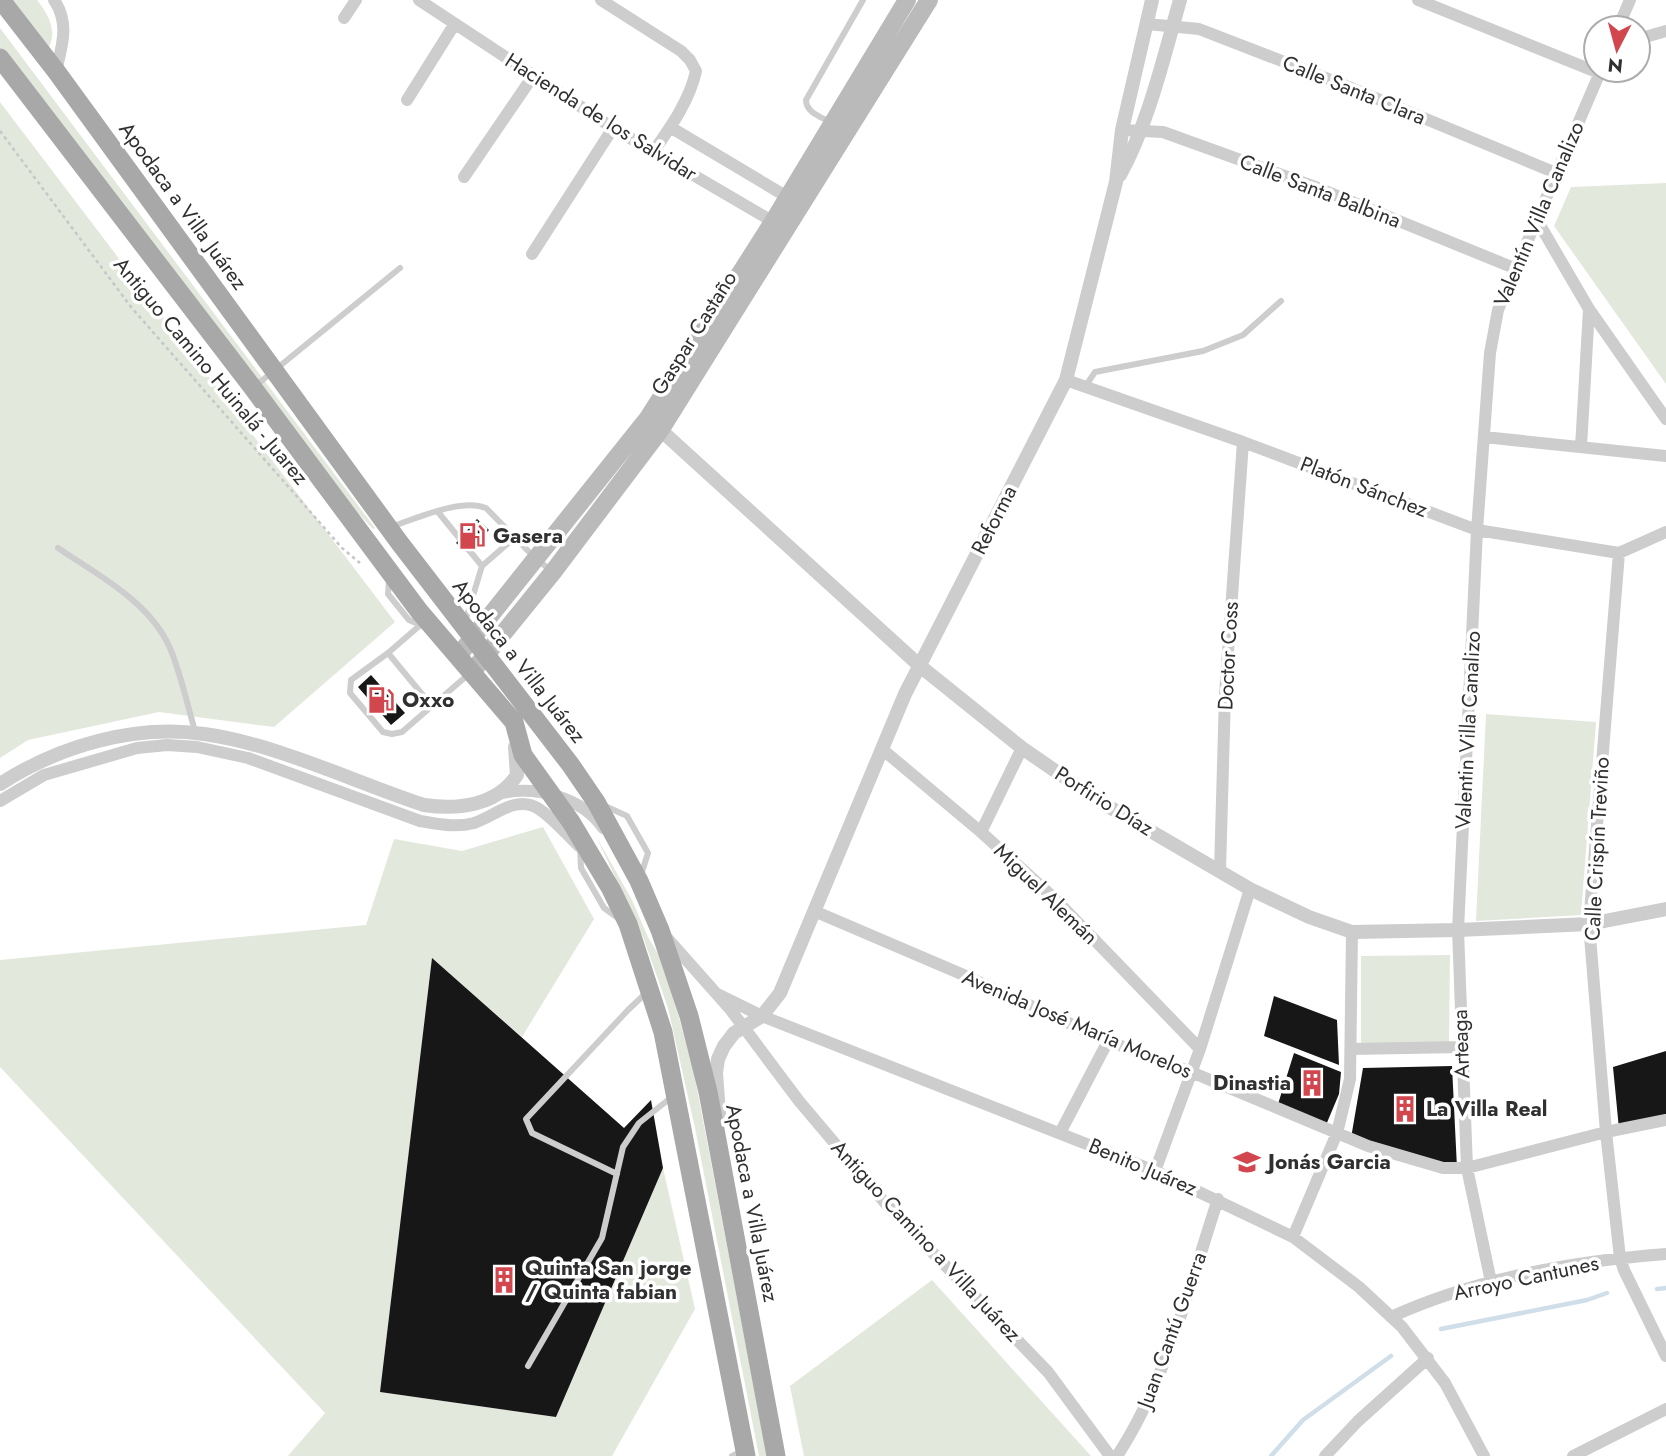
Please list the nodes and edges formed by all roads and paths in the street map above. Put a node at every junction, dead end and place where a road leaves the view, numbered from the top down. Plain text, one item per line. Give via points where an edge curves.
1 (1, 0) edge
2 (54, 0) edge
3 (356, 0) edge
4 (419, 0) edge
5 (601, 0) edge
6 (863, 0) edge
7 (907, 0) edge
8 (929, 0) edge
9 (1152, 0) edge
10 (1180, 0) edge
11 (1418, 0) edge
12 (344, 18) dead end
13 (1147, 24) junction
14 (454, 25) junction
15 (1172, 26) junction
16 (0, 58) edge
17 (1582, 65) edge
18 (56, 71) junction
19 (533, 76) junction
20 (1595, 84) edge
21 (407, 100) dead end
22 (670, 127) junction
23 (840, 127) junction
24 (613, 128) junction
25 (1122, 130) junction
26 (0, 131) edge
27 (1140, 131) junction
28 (653, 152) junction
29 (1556, 173) junction
30 (464, 177) dead end
31 (1116, 182) junction
32 (794, 201) junction
33 (163, 217) junction
34 (1537, 220) junction
35 (780, 226) junction
36 (137, 237) junction
37 (532, 254) dead end
38 (400, 268) dead end
39 (1514, 268) junction
40 (1281, 301) dead end
41 (1589, 309) junction
42 (273, 370) junction
43 (1066, 380) junction
44 (1085, 387) junction
45 (253, 388) junction
46 (1666, 419) edge
47 (654, 423) junction
48 (1484, 437) junction
49 (1243, 442) junction
50 (1581, 447) junction
51 (1666, 456) edge
52 (438, 512) junction
53 (388, 527) junction
54 (1478, 530) junction
55 (1666, 532) edge
56 (515, 537) junction
57 (58, 548) dead end
58 (1619, 553) junction
59 (536, 559) junction
60 (360, 563) dead end
61 (481, 566) junction
62 (553, 572) junction
63 (427, 625) junction
64 (468, 633) junction
65 (388, 653) junction
66 (458, 656) junction
67 (486, 657) junction
68 (920, 666) junction
69 (472, 672) junction
70 (431, 705) junction
71 (511, 718) junction
72 (195, 733) junction
73 (1022, 748) junction
74 (882, 749) junction
75 (0, 784) edge
76 (502, 793) junction
77 (553, 795) junction
78 (0, 801) edge
79 (981, 832) junction
80 (584, 846) junction
81 (1220, 871) junction
82 (640, 883) junction
83 (1250, 888) junction
84 (1666, 909) edge
85 (814, 911) junction
86 (1589, 924) junction
87 (660, 930) junction
88 (1458, 930) junction
89 (1352, 932) junction
90 (650, 990) junction
91 (717, 994) junction
92 (760, 1015) junction
93 (744, 1027) junction
94 (1108, 1041) junction
95 (1461, 1047) junction
96 (1200, 1049) junction
97 (1351, 1049) junction
98 (1191, 1072) junction
99 (676, 1094) junction
100 (1666, 1121) edge
101 (1606, 1132) junction
102 (1060, 1133) junction
103 (1337, 1133) junction
104 (716, 1138) junction
105 (1467, 1168) junction
106 (1155, 1171) junction
107 (617, 1174) junction
108 (1218, 1199) junction
109 (1293, 1237) junction
110 (1666, 1254) edge
111 (1622, 1264) junction
112 (1491, 1282) junction
113 (1391, 1317) junction
114 (1425, 1355) junction
115 (1666, 1356) edge
116 (528, 1366) dead end
117 (1666, 1409) edge
118 (741, 1454) edge
119 (776, 1456) edge
120 (1110, 1456) edge
121 (1117, 1456) edge
122 (1325, 1456) edge
123 (1484, 1456) edge
124 (1573, 1456) edge

1 - 18 main road, Apodaca a Villa Juárez
2 - 18 street via 64,30
3 - 12 street
4 - 14 street, Hacienda de los Salvidar
5 - 22 street via 681,51 696,71
6 - 23 lane via 806,100 810,111
7 - 23 main road, Gaspar Castaño
8 - 23 main road, Gaspar Castaño
9 - 13 street, Reforma
10 - 15 street
11 - 17 street
13 - 15 street, Calle Santa Clara
13 - 25 street, Reforma
14 - 19 street, Hacienda de los Salvidar
14 - 21 street
15 - 27 street
15 - 29 street, Calle Santa Clara via 1199,29
16 - 36 main road, Apodaca a Villa Juárez
18 - 33 main road, Apodaca a Villa Juárez
19 - 24 street, Hacienda de los Salvidar
19 - 30 street
20 - 29 street, Valentín Villa Canalizo
22 - 28 street
22 - 32 street, Hacienda de los Salvidar
23 - 32 main road, Gaspar Castaño
24 - 28 street, Hacienda de los Salvidar
24 - 37 street
25 - 27 street, Calle Santa Balbina
25 - 31 street, Reforma
26 - 60 path, Antiguo Camino Huinalá - Juarez via 131,307
27 - 31 street
27 - 39 street, Calle Santa Balbina via 1163,132 1318,188
28 - 35 street, Hacienda de los Salvidar
29 - 34 street, Valentín Villa Canalizo
31 - 43 street, Reforma
32 - 35 main road, Gaspar Castaño
33 - 36 main road
33 - 42 main road, Apodaca a Villa Juárez
34 - 39 street, Valentín Villa Canalizo
34 - 41 street
35 - 47 main road, Gaspar Castaño
36 - 45 main road, Apodaca a Villa Juárez
38 - 42 lane
39 - 48 street, Valentín Villa Canalizo via 1493,330
40 - 44 lane via 1243,335 1203,351 1095,372
41 - 46 street
41 - 50 street
42 - 45 lane
42 - 53 main road, Apodaca a Villa Juárez
43 - 44 street, Platón Sánchez
43 - 68 street, Reforma
44 - 49 street, Platón Sánchez
45 - 63 main road, Apodaca a Villa Juárez
47 - 59 main road, Gaspar Castaño
47 - 62 main road, Gaspar Castaño
47 - 68 street, Porfirio Díaz
48 - 50 street
48 - 54 street, Valentín Villa Canalizo
49 - 54 street, Platón Sánchez
49 - 81 street, Doctor Coss via 1229,625
50 - 51 street
52 - 53 lane
52 - 56 lane via 478,505
52 - 61 lane
53 - 64 main road, Apodaca a Villa Juárez
54 - 58 street, Platón Sánchez
54 - 88 street, Valentin Villa Canalizo
55 - 58 street
56 - 59 lane
56 - 61 lane
57 - 72 lane via 128,596 151,620 169,645
58 - 86 street, Calle Crispín Treviño
59 - 62 lane
59 - 64 main road, Gaspar Castaño
61 - 64 lane
62 - 67 main road, Gaspar Castaño
63 - 65 lane
63 - 66 main road, Apodaca a Villa Juárez
64 - 66 main road, Gaspar Castaño
64 - 67 main road, Apodaca a Villa Juárez
65 - 70 lane
65 - 70 lane via 351,680 350,693 383,732 392,734 402,732
66 - 69 main road, Apodaca a Villa Juárez
67 - 69 main road, Gaspar Castaño
67 - 82 main road, Apodaca a Villa Juárez via 596,802
68 - 73 street, Porfirio Díaz
68 - 74 street, Reforma
69 - 70 lane
69 - 71 main road, Apodaca a Villa Juárez
71 - 76 street via 517,775
71 - 77 main road, Apodaca a Villa Juárez via 523,755
72 - 75 street via 132,734 89,744 43,760
72 - 76 street via 243,742 424,805 463,806
73 - 79 street
73 - 81 street, Porfirio Díaz via 1098,801
74 - 79 street, Miguel Alemán
74 - 85 street, Reforma
76 - 77 street via 527,790
77 - 80 main road, Apodaca a Villa Juárez
77 - 82 street via 585,809 600,824
78 - 80 street via 44,775 88,761 137,748 197,747 248,758 420,821 449,826 473,823 512,805 526,804 538,808
79 - 96 street, Miguel Alemán via 1055,899
80 - 90 main road, Apodaca a Villa Juárez via 628,924
81 - 83 street, Porfirio Díaz
82 - 87 main road, Apodaca a Villa Juárez
83 - 89 street, Porfirio Díaz
83 - 96 street
84 - 86 street, Porfirio Díaz
85 - 92 street, Reforma via 780,993
85 - 94 street, Avenida José María Morelos
86 - 88 street, Porfirio Díaz
86 - 101 street, Calle Crispín Treviño
87 - 91 street, Antiguo Camino a Villa Juárez
87 - 104 main road, Apodaca a Villa Juárez via 689,1016
88 - 89 street, Porfirio Díaz
88 - 95 street, Arteaga
89 - 97 street
90 - 99 main road, Apodaca a Villa Juárez
90 - 107 lane via 526,1119 531,1133
91 - 92 street, Benito Juárez
91 - 93 street, Antiguo Camino a Villa Juárez
92 - 93 street
92 - 102 street, Benito Juárez
93 - 104 street via 734,1033 718,1059
93 - 120 street, Antiguo Camino a Villa Juárez via 886,1204 1048,1373
94 - 98 street, Avenida José María Morelos
94 - 102 street
95 - 97 street
95 - 105 street, Arteaga
96 - 98 street
97 - 103 street via 1350,1079
98 - 103 street, Avenida José María Morelos
98 - 106 street
99 - 107 lane via 639,1122 623,1147
99 - 118 main road, Apodaca a Villa Juárez
100 - 101 street, Avenida José María Morelos
101 - 105 street, Avenida José María Morelos
101 - 111 street, Calle Crispín Treviño
102 - 106 street, Benito Juárez
103 - 105 street, Avenida José María Morelos via 1443,1168
103 - 109 street
104 - 119 main road, Apodaca a Villa Juárez
105 - 112 street, Arteaga
106 - 108 street, Benito Juárez
107 - 116 lane via 601,1238
108 - 109 street, Benito Juárez
108 - 121 street, Juan Cantú Guerra via 1160,1372 1136,1427
109 - 113 street, Benito Juárez
110 - 111 street, Arroyo Cantunes
111 - 112 street, Arroyo Cantunes
111 - 115 street
112 - 113 street, Arroyo Cantunes via 1429,1299
113 - 114 street, Benito Juárez
114 - 122 street
114 - 123 street, Benito Juárez
117 - 124 street

